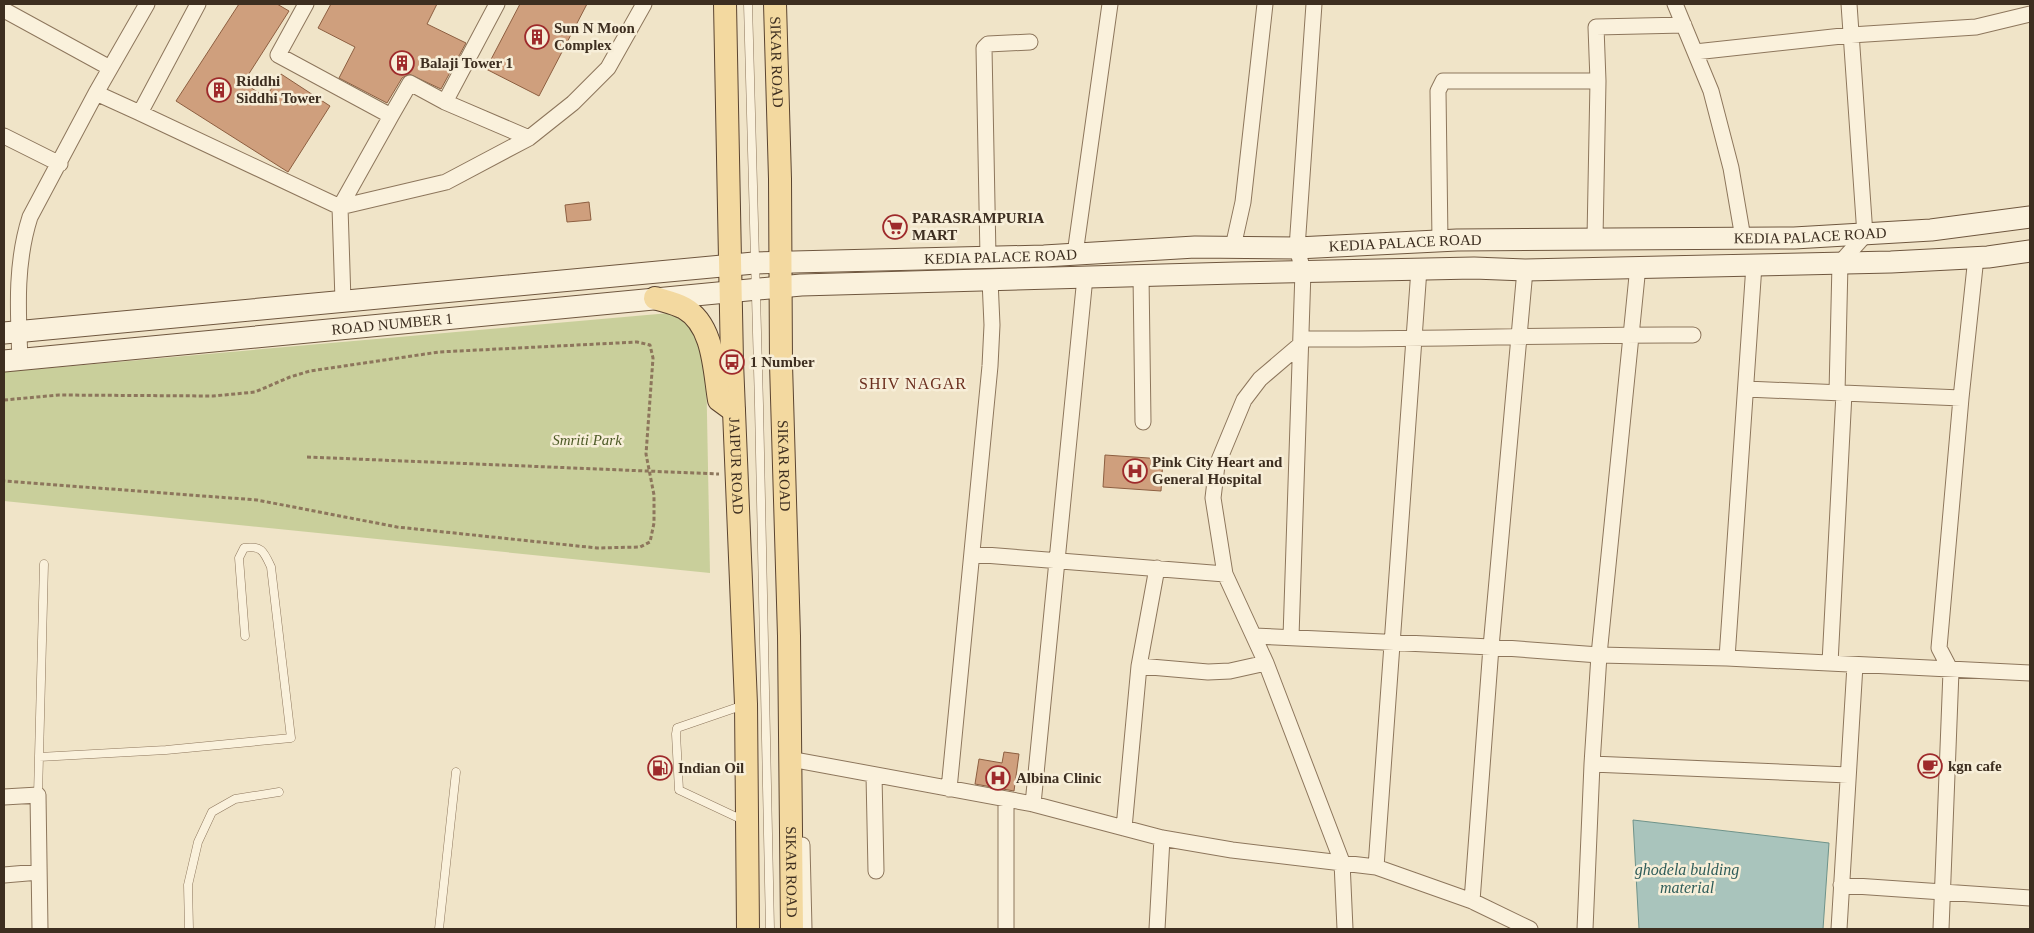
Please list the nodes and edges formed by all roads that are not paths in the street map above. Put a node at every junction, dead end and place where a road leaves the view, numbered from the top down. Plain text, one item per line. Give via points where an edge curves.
1 (147, 4) edge
2 (198, 4) edge
3 (306, 4) edge
4 (497, 4) edge
5 (644, 4) edge
6 (724, 4) edge
7 (748, 4) edge
8 (775, 4) edge
9 (1110, 4) edge
10 (1265, 4) edge
11 (1310, 4) edge
12 (1675, 4) edge
13 (1849, 4) edge
14 (4, 10) edge
15 (2030, 14) edge
16 (1684, 26) junction
17 (1851, 36) junction
18 (1030, 42) dead end
19 (1695, 52) junction
20 (110, 68) junction
21 (1598, 81) junction
22 (96, 93) junction
23 (445, 102) junction
24 (140, 113) junction
25 (391, 116) junction
26 (4, 136) edge
27 (529, 138) junction
28 (60, 164) junction
29 (340, 207) junction
30 (2030, 217) edge
31 (1865, 235) junction
32 (1595, 238) junction
33 (1743, 238) junction
34 (1440, 241) junction
35 (1233, 248) junction
36 (1298, 248) junction
37 (2030, 251) edge
38 (1075, 254) junction
39 (988, 257) junction
40 (1976, 257) junction
41 (780, 262) junction
42 (754, 263) junction
43 (1840, 263) junction
44 (731, 264) junction
45 (1754, 264) junction
46 (1638, 266) junction
47 (1419, 269) junction
48 (1525, 270) junction
49 (1303, 271) junction
50 (1141, 275) junction
51 (1085, 277) junction
52 (990, 280) junction
53 (786, 287) junction
54 (755, 289) junction
55 (731, 291) junction
56 (655, 298) junction
57 (343, 301) junction
58 (11, 332) edge
59 (1631, 334) junction
60 (1519, 335) junction
61 (1693, 335) dead end
62 (1414, 340) junction
63 (1301, 341) junction
64 (12, 361) edge
65 (1746, 389) junction
66 (1840, 393) junction
67 (1960, 398) junction
68 (734, 411) junction
69 (1143, 422) dead end
70 (972, 554) junction
71 (1055, 560) junction
72 (44, 564) dead end
73 (1157, 568) junction
74 (1225, 574) junction
75 (245, 636) dead end
76 (1254, 636) junction
77 (1291, 638) junction
78 (1391, 642) junction
79 (1491, 647) junction
80 (1599, 655) junction
81 (1727, 658) junction
82 (1266, 663) junction
83 (1830, 663) junction
84 (1855, 664) junction
85 (1139, 666) junction
86 (1951, 671) junction
87 (2030, 673) edge
88 (746, 704) junction
89 (39, 757) junction
90 (795, 760) junction
91 (1592, 764) junction
92 (456, 772) dead end
93 (874, 775) junction
94 (1848, 775) junction
95 (950, 789) junction
96 (279, 792) dead end
97 (38, 796) junction
98 (4, 798) edge
99 (1006, 800) junction
100 (1032, 804) junction
101 (746, 822) junction
102 (1124, 828) junction
103 (1162, 838) junction
104 (1342, 862) junction
105 (1376, 867) junction
106 (876, 871) dead end
107 (39, 872) junction
108 (4, 875) edge
109 (1841, 885) junction
110 (1943, 891) junction
111 (2030, 898) edge
112 (1472, 901) junction
113 (1507, 924) edge
114 (40, 929) edge
115 (189, 929) edge
116 (439, 929) edge
117 (748, 929) edge
118 (770, 929) edge
119 (792, 929) edge
120 (804, 929) edge
121 (1006, 929) edge
122 (1157, 929) edge
123 (1345, 929) edge
124 (1530, 929) edge
125 (1585, 929) edge
126 (1839, 929) edge
127 (1941, 929) edge

1 - 20 street
2 - 24 street
3 - 25 street via 278,55
4 - 23 street
5 - 27 street via 608,68 573,103
6 - 44 main road, JAIPUR ROAD
7 - 42 lane
8 - 41 main road, SIKAR ROAD
9 - 38 street
10 - 35 street via 1244,193
11 - 36 street
12 - 16 street
13 - 17 street
14 - 20 street
15 - 17 street via 1976,27
16 - 19 street
16 - 21 street via 1596,27
17 - 19 street
17 - 31 street
18 - 39 street via 988,44 984,48
19 - 33 street via 1711,91 1726,149
20 - 22 street
21 - 32 street
21 - 34 street via 1443,81 1438,91
22 - 24 street
22 - 28 street
23 - 25 street via 410,83
23 - 27 street
24 - 29 street
25 - 29 street
26 - 28 street
27 - 29 street via 446,182
28 - 58 street via 30,218 24,238
29 - 57 street
30 - 31 street, KEDIA PALACE ROAD
31 - 33 street, KEDIA PALACE ROAD
31 - 43 street
32 - 33 street, KEDIA PALACE ROAD
32 - 34 street, KEDIA PALACE ROAD
34 - 36 street, KEDIA PALACE ROAD
35 - 36 street, KEDIA PALACE ROAD
35 - 38 street, KEDIA PALACE ROAD
36 - 49 street
37 - 40 street, KEDIA PALACE ROAD
38 - 39 street, KEDIA PALACE ROAD
39 - 41 street, KEDIA PALACE ROAD
40 - 43 street, KEDIA PALACE ROAD
40 - 67 street
41 - 42 street, ROAD NUMBER 1
41 - 53 main road, SIKAR ROAD
42 - 44 street, ROAD NUMBER 1
42 - 54 lane
43 - 45 street, KEDIA PALACE ROAD
43 - 66 street
44 - 55 main road, JAIPUR ROAD
44 - 57 street, ROAD NUMBER 1
45 - 46 street, KEDIA PALACE ROAD
45 - 65 street
46 - 48 street, KEDIA PALACE ROAD
46 - 59 street
47 - 48 street, KEDIA PALACE ROAD
47 - 49 street, KEDIA PALACE ROAD
47 - 62 street
48 - 60 street
49 - 50 street, KEDIA PALACE ROAD
49 - 63 street
50 - 51 street, KEDIA PALACE ROAD
50 - 69 street
51 - 52 street, KEDIA PALACE ROAD
51 - 71 street
52 - 53 street, KEDIA PALACE ROAD
52 - 70 street via 990,366
53 - 54 street, ROAD NUMBER 1
53 - 90 main road, SIKAR ROAD via 781,364
54 - 55 street, ROAD NUMBER 1
54 - 118 lane
55 - 56 street, ROAD NUMBER 1
55 - 68 main road, JAIPUR ROAD
56 - 64 street, ROAD NUMBER 1
56 - 68 main road via 685,309 699,322 707,338 719,400
57 - 58 street, ROAD NUMBER 1
58 - 64 street
59 - 60 street
59 - 61 street
59 - 80 street
60 - 62 street
60 - 79 street
62 - 63 street
62 - 78 street
63 - 74 street via 1260,379 1244,400 1217,465 1214,498
63 - 77 street
65 - 66 street
65 - 81 street
66 - 67 street
66 - 83 street
67 - 86 street via 1938,648
68 - 88 main road, JAIPUR ROAD
70 - 71 street
70 - 95 street
71 - 73 street
71 - 100 street
72 - 89 lane
73 - 74 street
73 - 85 street
74 - 76 street
75 - 89 lane via 239,558 244,548 254,547 264,552 270,567 291,738 166,750
76 - 77 street
76 - 82 street
77 - 78 street
78 - 79 street
78 - 105 street
79 - 80 street
79 - 112 street
80 - 81 street
80 - 91 street
81 - 83 street
82 - 85 street via 1208,672
82 - 104 street
83 - 84 street
84 - 86 street
84 - 94 street
85 - 102 street
86 - 87 street
86 - 110 street
88 - 101 main road, JAIPUR ROAD
88 - 101 lane via 678,728 676,734 679,790
89 - 97 lane
90 - 93 street
90 - 119 main road, SIKAR ROAD
90 - 120 street
91 - 94 street
91 - 125 street
92 - 116 lane
93 - 95 street
93 - 106 street
94 - 109 street
95 - 99 street
96 - 115 lane via 235,799 212,812 198,842 188,885
97 - 98 street
97 - 107 street
99 - 100 street
99 - 121 street
100 - 102 street
101 - 117 main road, JAIPUR ROAD
102 - 103 street
103 - 104 street via 1232,850
103 - 122 street
104 - 105 street
104 - 123 street
105 - 112 street
107 - 108 street
107 - 114 street
109 - 110 street
109 - 126 street
110 - 111 street
110 - 127 street
112 - 113 street
113 - 124 street

